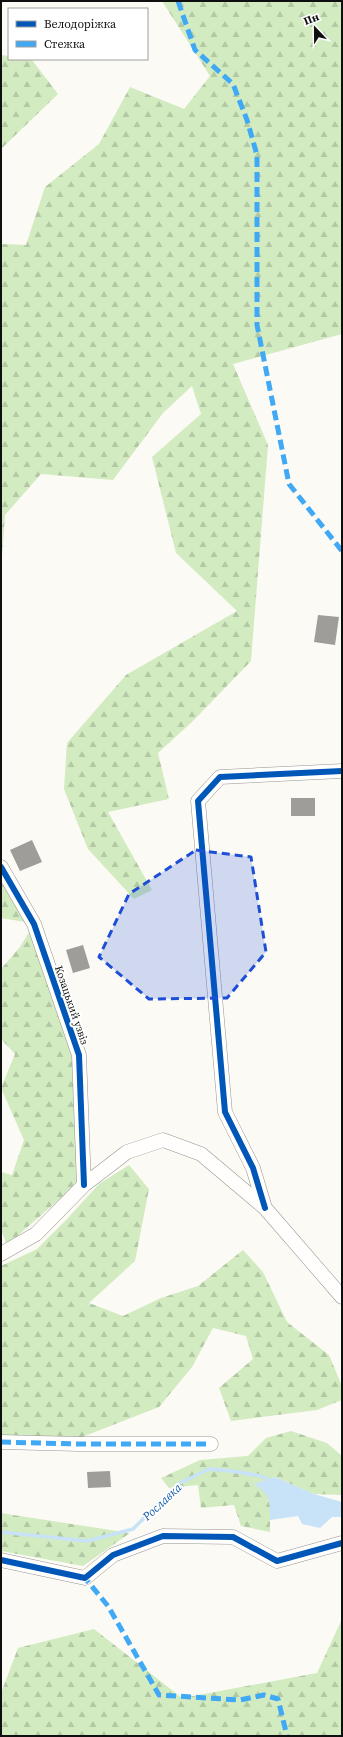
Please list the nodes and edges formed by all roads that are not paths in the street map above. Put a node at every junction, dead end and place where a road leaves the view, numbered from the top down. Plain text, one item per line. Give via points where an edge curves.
1 (342, 771) edge
2 (1, 867) edge
3 (84, 1185) junction
4 (265, 1208) junction
5 (1, 1254) edge
6 (342, 1297) edge
7 (1, 1442) edge
8 (211, 1444) dead end
9 (342, 1544) edge
10 (1, 1560) edge

1 - 4 street via 220,777 198,801 225,1112 253,1168
2 - 3 street, Козацький узвіз via 34,924 79,1055
3 - 4 street via 127,1152 163,1140 201,1154
3 - 5 street via 36,1234
4 - 6 street
7 - 8 street
9 - 10 street via 277,1561 233,1537 163,1536 113,1555 85,1578

